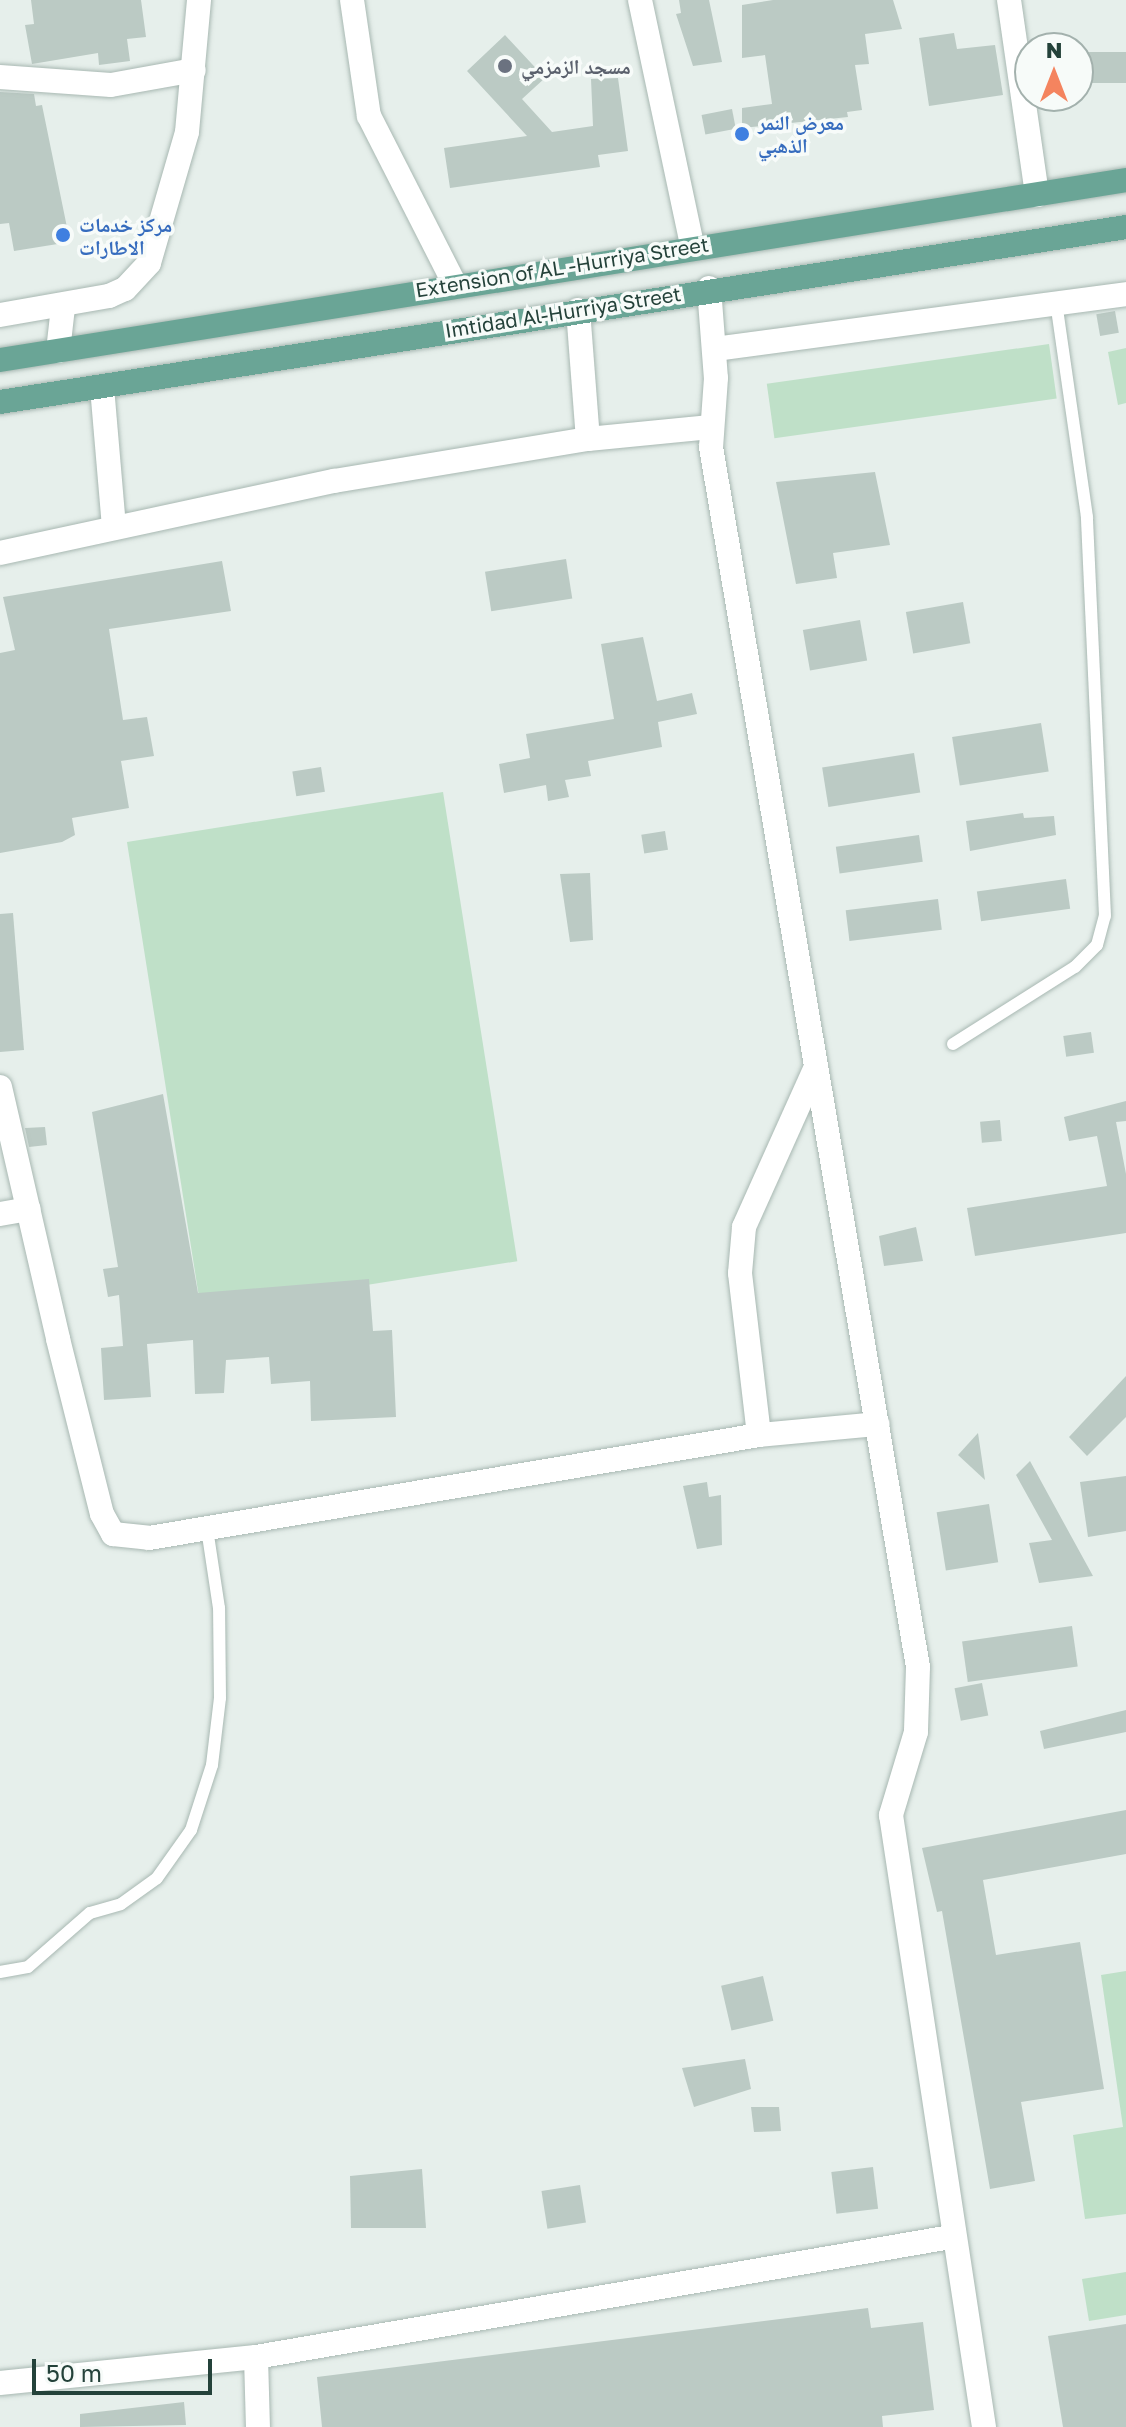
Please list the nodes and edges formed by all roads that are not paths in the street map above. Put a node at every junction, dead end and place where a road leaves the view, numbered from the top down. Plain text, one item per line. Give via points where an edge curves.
1 (199, 0) edge
2 (352, 0) edge
3 (640, 0) edge
4 (1009, 0) edge
5 (194, 70) junction
6 (0, 77) edge
7 (1126, 180) edge
8 (1037, 195) junction
9 (1126, 227) edge
10 (692, 245) junction
11 (455, 285) junction
12 (709, 288) junction
13 (1126, 294) edge
14 (1056, 301) junction
15 (63, 307) junction
16 (578, 310) junction
17 (0, 315) edge
18 (154, 336) junction
19 (715, 349) junction
20 (58, 351) junction
21 (0, 360) edge
22 (162, 377) junction
23 (102, 387) junction
24 (0, 402) edge
25 (710, 427) junction
26 (588, 439) junction
27 (114, 526) junction
28 (0, 553) edge
29 (953, 1044) dead end
30 (816, 1067) junction
31 (0, 1087) edge
32 (29, 1209) junction
33 (0, 1214) edge
34 (877, 1424) junction
35 (759, 1435) junction
36 (207, 1529) junction
37 (0, 1972) edge
38 (951, 2237) junction
39 (256, 2357) junction
40 (0, 2383) edge
41 (258, 2427) edge
42 (984, 2427) edge

1 - 5 street
2 - 11 street via 369,116
3 - 10 street
4 - 8 street
5 - 6 street via 111,85
5 - 15 street via 187,132 149,263 125,289
7 - 8 main road, Extension of AL -Hurriya Street
8 - 10 main road, Extension of AL -Hurriya Street
9 - 12 main road, Imtidad Al-Hurriya Street
10 - 11 main road, Extension of AL -Hurriya Street
11 - 18 main road, Extension of AL -Hurriya Street
12 - 16 main road, Imtidad Al-Hurriya Street
12 - 19 street
13 - 14 street
14 - 19 street
14 - 29 lane via 1087,517 1105,916 1097,945 1075,967
15 - 17 street
15 - 20 street
16 - 22 main road, Imtidad Al-Hurriya Street
16 - 26 street
18 - 20 main road, Extension of AL -Hurriya Street
18 - 22 main road
19 - 25 street
20 - 21 main road, Extension of AL -Hurriya Street
22 - 23 main road, Imtidad Al-Hurriya Street
23 - 24 main road, Imtidad Al-Hurriya Street
23 - 27 street
25 - 26 street
25 - 30 street
26 - 27 street
27 - 28 street
30 - 34 street
30 - 35 street via 744,1227 740,1273
31 - 32 street
32 - 33 street
32 - 36 street via 98,1499 113,1534 149,1538
34 - 35 street
34 - 38 street via 918,1667 916,1732 891,1815
35 - 36 street
36 - 37 lane via 219,1608 220,1698 212,1765 191,1830 157,1878 121,1904 90,1913 28,1967
38 - 39 street
38 - 42 street
39 - 40 street
39 - 41 street

